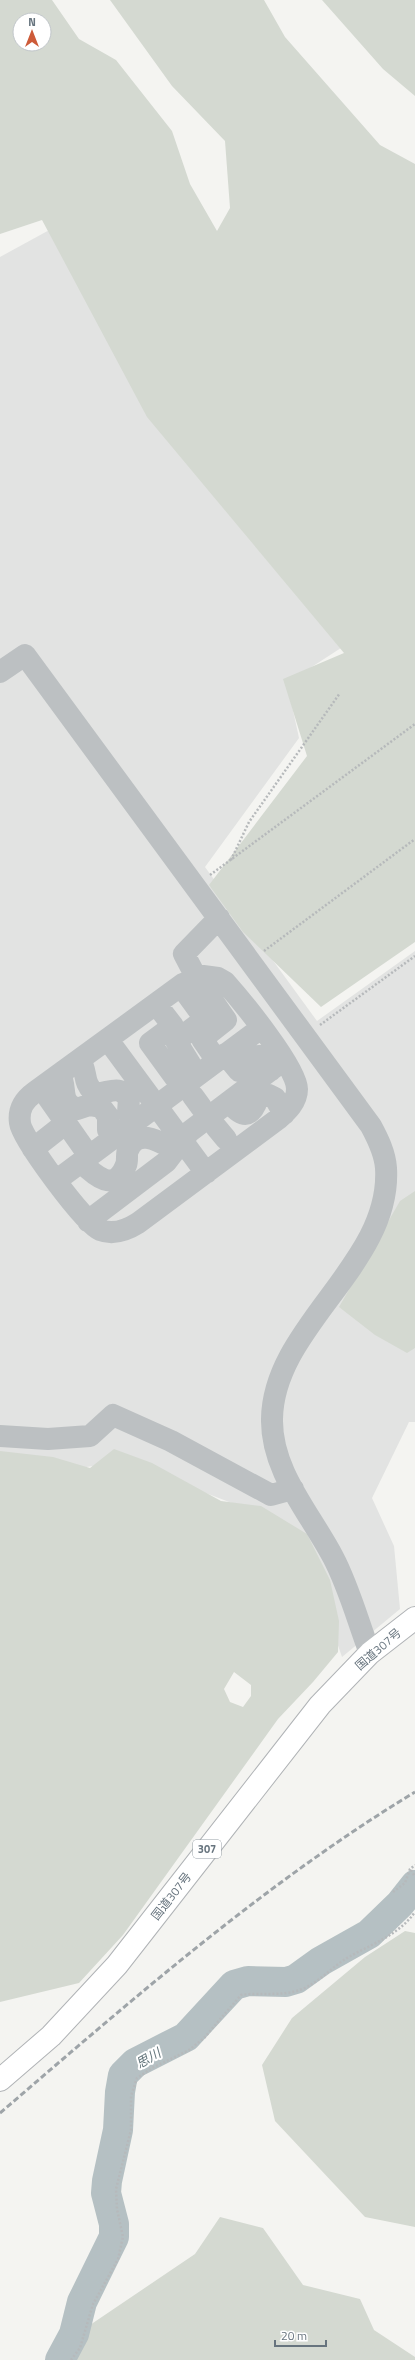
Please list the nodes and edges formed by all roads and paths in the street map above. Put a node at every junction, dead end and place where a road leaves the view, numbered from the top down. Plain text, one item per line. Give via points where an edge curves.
1 (0, 672) edge
2 (340, 693) dead end
3 (415, 724) edge
4 (415, 839) edge
5 (230, 860) junction
6 (195, 886) junction
7 (219, 918) junction
8 (415, 956) edge
9 (251, 961) junction
10 (188, 982) junction
11 (156, 1004) junction
12 (260, 1028) junction
13 (305, 1036) junction
14 (108, 1040) junction
15 (221, 1057) junction
16 (80, 1060) junction
17 (277, 1066) junction
18 (60, 1074) junction
19 (41, 1088) junction
20 (193, 1091) junction
21 (156, 1106) junction
22 (284, 1114) junction
23 (224, 1116) junction
24 (134, 1122) junction
25 (66, 1123) junction
26 (113, 1138) junction
27 (179, 1142) junction
28 (34, 1150) junction
29 (85, 1159) junction
30 (206, 1173) junction
31 (56, 1180) junction
32 (88, 1221) junction
33 (0, 1436) edge
34 (294, 1489) junction
35 (415, 1618) edge
36 (370, 1653) junction
37 (415, 1865) edge
38 (410, 1869) junction
39 (414, 1876) edge
40 (393, 1892) dead end
41 (415, 1912) edge
42 (0, 2080) edge
43 (71, 2360) edge

1 - 6 street via 25,656
2 - 5 path via 249,822
3 - 5 path
4 - 9 path
5 - 6 path
6 - 7 street
7 - 9 street
7 - 10 street via 184,954
8 - 13 path
9 - 13 street
10 - 11 street
10 - 12 street via 212,976 225,982
10 - 15 street via 226,1020 202,1039
10 - 20 street via 205,1019 176,1041
11 - 14 street
11 - 20 street via 173,1026 150,1043
12 - 15 street
12 - 17 street
13 - 34 street via 372,1126 382,1149 386,1167 386,1189 383,1208 373,1230 339,1286 294,1348 272,1396 272,1439 279,1463
14 - 16 street
14 - 21 street
15 - 17 street via 239,1071 259,1056
15 - 20 street
16 - 18 street
16 - 24 street via 86,1069 86,1081 94,1092 100,1094 115,1089 126,1094 129,1098 128,1113
17 - 22 street via 293,1073 297,1088 294,1102
17 - 23 street
18 - 19 street
18 - 26 street via 65,1084 66,1104 77,1109 89,1105 101,1107 108,1116 108,1130
19 - 25 street
19 - 28 street via 27,1098 19,1116 21,1129
20 - 21 street
20 - 23 street
20 - 27 street
21 - 24 street
21 - 27 street
22 - 23 street via 275,1098 269,1094 258,1098 249,1114 237,1112
22 - 30 street
23 - 27 street
24 - 26 street
25 - 28 street
25 - 29 street
26 - 29 street
27 - 29 street via 141,1137 132,1142 127,1151 127,1163 122,1174 114,1180 104,1180 95,1176
27 - 30 street
27 - 32 street via 158,1169
28 - 31 street
29 - 31 street
30 - 32 street via 132,1227 109,1232 96,1228
31 - 32 street
33 - 34 street via 48,1439 90,1436 113,1415 171,1441 271,1495
34 - 36 street via 334,1558
35 - 36 highway, 国道307号 / 307
36 - 42 highway, 国道307号 / 307 via 320,1705 117,1965 51,2036
37 - 38 path
38 - 39 path
38 - 40 path via 405,1883
41 - 43 path via 386,1939 347,1958 303,1989 287,1994 241,1995 204,2038 188,2050 137,2078 131,2096 131,2130 116,2189 123,2237 118,2259 93,2304 80,2348

